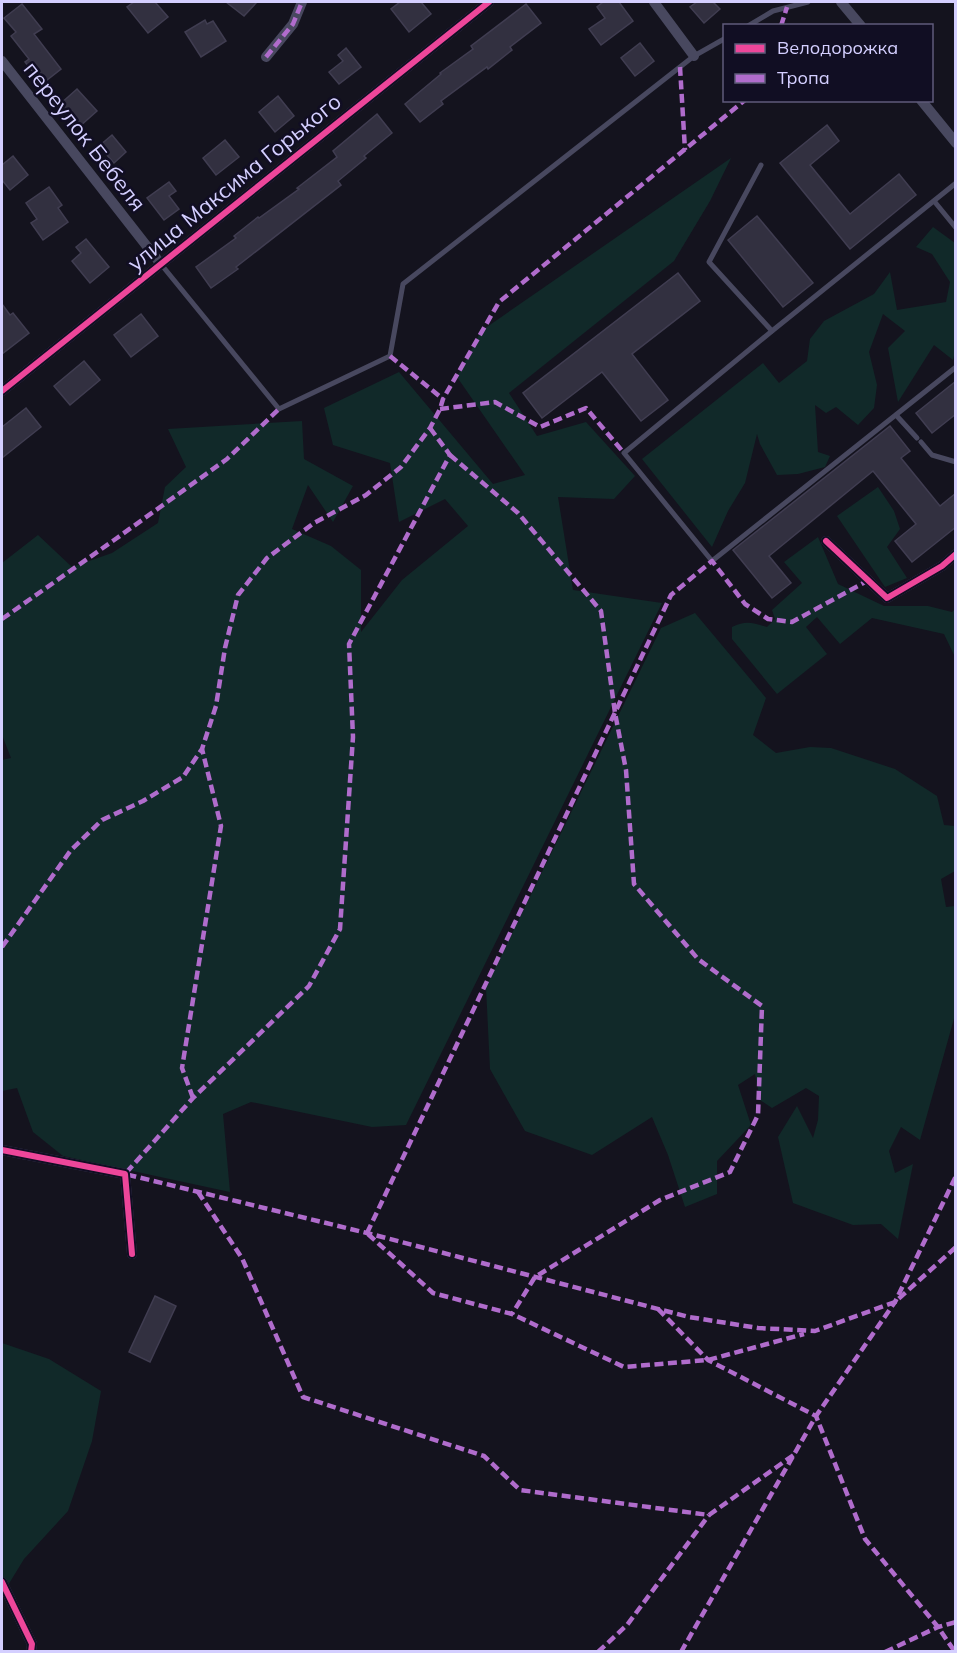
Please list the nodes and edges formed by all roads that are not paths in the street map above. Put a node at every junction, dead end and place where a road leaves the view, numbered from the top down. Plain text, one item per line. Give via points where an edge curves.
1 (302, 2) edge
2 (654, 2) edge
3 (807, 2) edge
4 (841, 2) edge
5 (482, 4) edge
6 (751, 24) edge
7 (859, 24) edge
8 (723, 40) edge
9 (694, 56) junction
10 (266, 57) dead end
11 (2, 61) edge
12 (923, 102) edge
13 (956, 143) edge
14 (761, 165) dead end
15 (956, 183) edge
16 (934, 201) junction
17 (956, 228) edge
18 (160, 263) junction
19 (772, 331) junction
20 (956, 368) edge
21 (2, 391) edge
22 (896, 415) junction
23 (956, 462) edge
24 (826, 541) dead end
25 (956, 554) edge
26 (2, 1150) edge
27 (132, 1254) dead end
28 (2, 1582) edge
29 (31, 1652) edge

1 - 10 street via 293,24
2 - 9 street
3 - 6 lane via 773,11
4 - 7 street
5 - 18 street, улица Максима Горького
8 - 9 lane
9 - 18 lane via 403,284 390,356 279,410
11 - 18 street, переулок Бебеля
12 - 13 street
14 - 19 lane via 709,262
15 - 16 lane
16 - 17 lane
16 - 19 lane
18 - 21 street, улица Максима Горького
19 - 22 lane via 624,453 712,561
20 - 22 lane
22 - 23 lane via 932,455
24 - 25 street via 887,598
26 - 27 street via 125,1173
28 - 29 street via 32,1644

